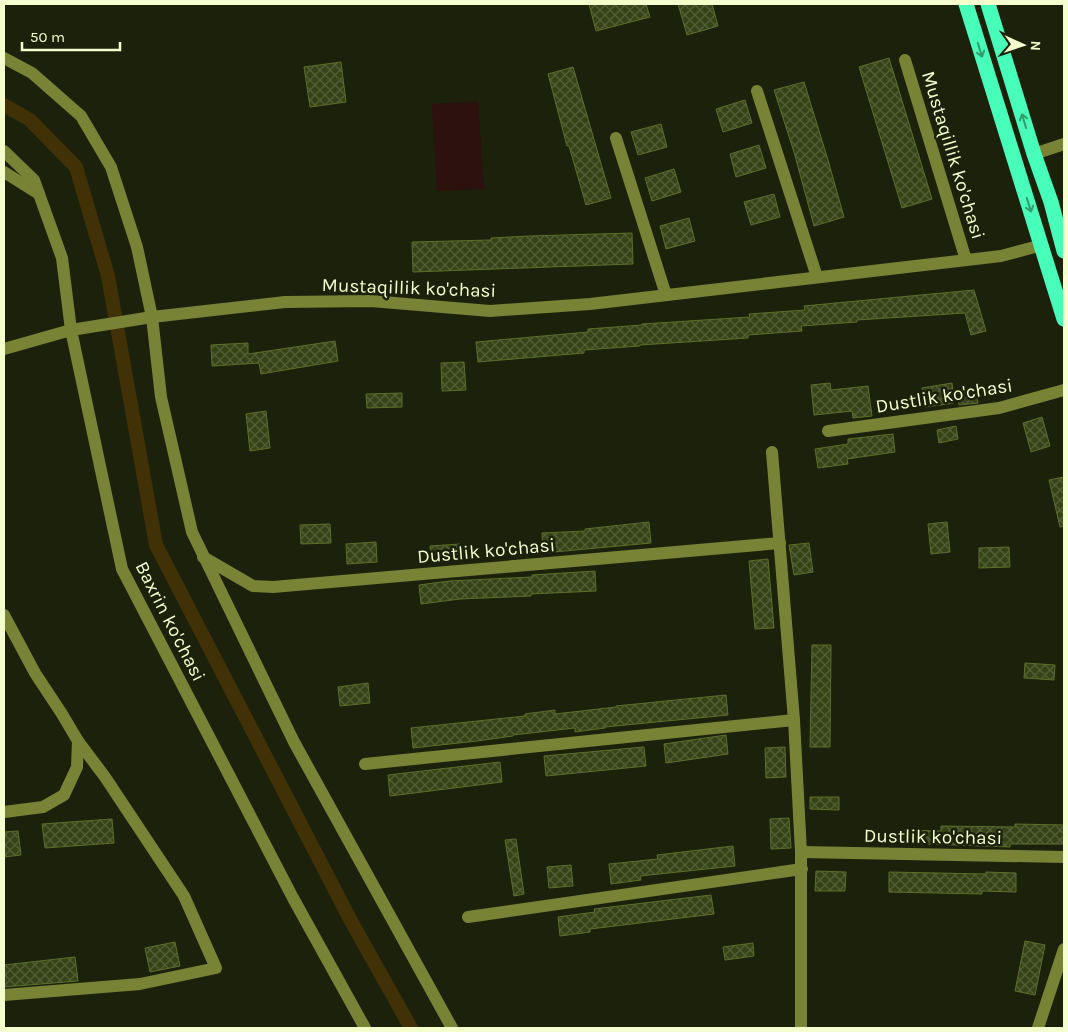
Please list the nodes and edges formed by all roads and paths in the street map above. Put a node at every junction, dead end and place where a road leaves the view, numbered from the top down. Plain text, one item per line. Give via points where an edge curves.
1 (966, 4) edge
2 (988, 4) edge
3 (4, 58) edge
4 (905, 60) dead end
5 (757, 91) dead end
6 (616, 138) dead end
7 (1064, 144) edge
8 (4, 151) edge
9 (1034, 154) junction
10 (4, 172) edge
11 (39, 194) junction
12 (1042, 245) junction
13 (1064, 251) edge
14 (966, 260) junction
15 (817, 277) junction
16 (666, 295) junction
17 (152, 317) junction
18 (1064, 319) edge
19 (71, 330) junction
20 (4, 349) edge
21 (1064, 390) edge
22 (828, 431) dead end
23 (772, 452) dead end
24 (780, 543) junction
25 (203, 557) junction
26 (4, 618) edge
27 (794, 720) junction
28 (78, 741) junction
29 (365, 764) dead end
30 (4, 812) edge
31 (801, 852) junction
32 (1064, 857) edge
33 (802, 869) junction
34 (468, 917) dead end
35 (1064, 948) edge
36 (4, 995) edge
37 (365, 1028) edge
38 (452, 1028) edge
39 (801, 1028) edge
40 (1038, 1028) edge

1 -> 12 highway
9 -> 2 highway
3 - 17 street via 32,73 81,116 111,167 137,248
4 - 14 street, Mustaqillik ko'chasi
5 - 15 street
6 - 16 street
7 - 9 street
8 - 11 street, Baxrin ko'chasi via 34,180
9 - 13 highway
10 - 11 street
11 - 19 street, Baxrin ko'chasi via 62,258
12 - 14 street, Mustaqillik ko'chasi via 1001,256
12 - 18 highway
14 - 15 street, Mustaqillik ko'chasi
15 - 16 street, Mustaqillik ko'chasi
16 - 17 street, Mustaqillik ko'chasi via 490,311 371,301 285,302
17 - 19 street, Mustaqillik ko'chasi
17 - 25 street via 161,397 192,532
19 - 20 street, Mustaqillik ko'chasi
19 - 37 street, Baxrin ko'chasi via 122,569 293,898
21 - 22 street, Dustlik ko'chasi via 999,408
23 - 24 street
24 - 25 street, Dustlik ko'chasi via 273,587 253,586
24 - 27 street
25 - 38 street via 294,742
26 - 28 street
27 - 29 street
27 - 31 street
28 - 30 street via 77,767 64,795 43,807
28 - 36 street via 184,896 216,968 140,984
31 - 32 street, Dustlik ko'chasi
31 - 33 street
33 - 34 street
33 - 39 street
35 - 40 street

